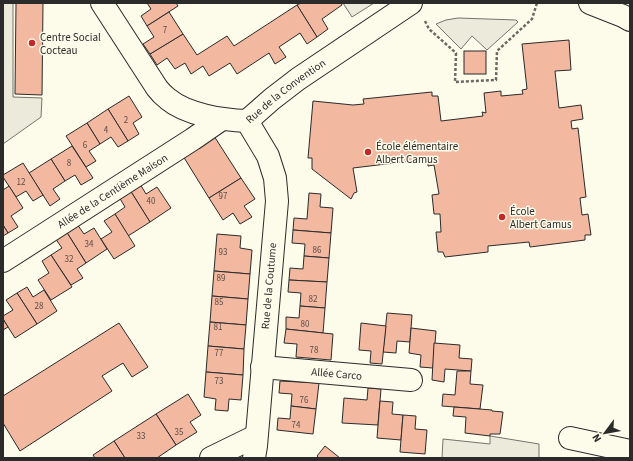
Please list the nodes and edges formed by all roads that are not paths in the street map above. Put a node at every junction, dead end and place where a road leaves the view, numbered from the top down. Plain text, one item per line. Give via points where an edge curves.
1 (102, 3) edge
2 (590, 3) edge
3 (417, 9) edge
4 (630, 20) edge
5 (222, 119) junction
6 (247, 122) junction
7 (3, 261) edge
8 (262, 367) junction
9 (412, 380) dead end
10 (256, 436) junction
11 (570, 438) dead end
12 (630, 451) edge
13 (211, 458) edge
14 (254, 458) edge

1 - 5 street, Rue de la Convention via 157,88 169,100 186,109
2 - 4 street
3 - 6 street, Rue de la Convention via 298,79
5 - 6 street, Rue de la Convention
5 - 7 street, Allée de la Centième Maison
6 - 8 street, Rue de la Coutume via 268,156 276,186
8 - 9 street, Allée Carco
8 - 10 street, Rue de la Coutume
10 - 13 street
10 - 14 street, Rue de la Coutume
11 - 12 street

